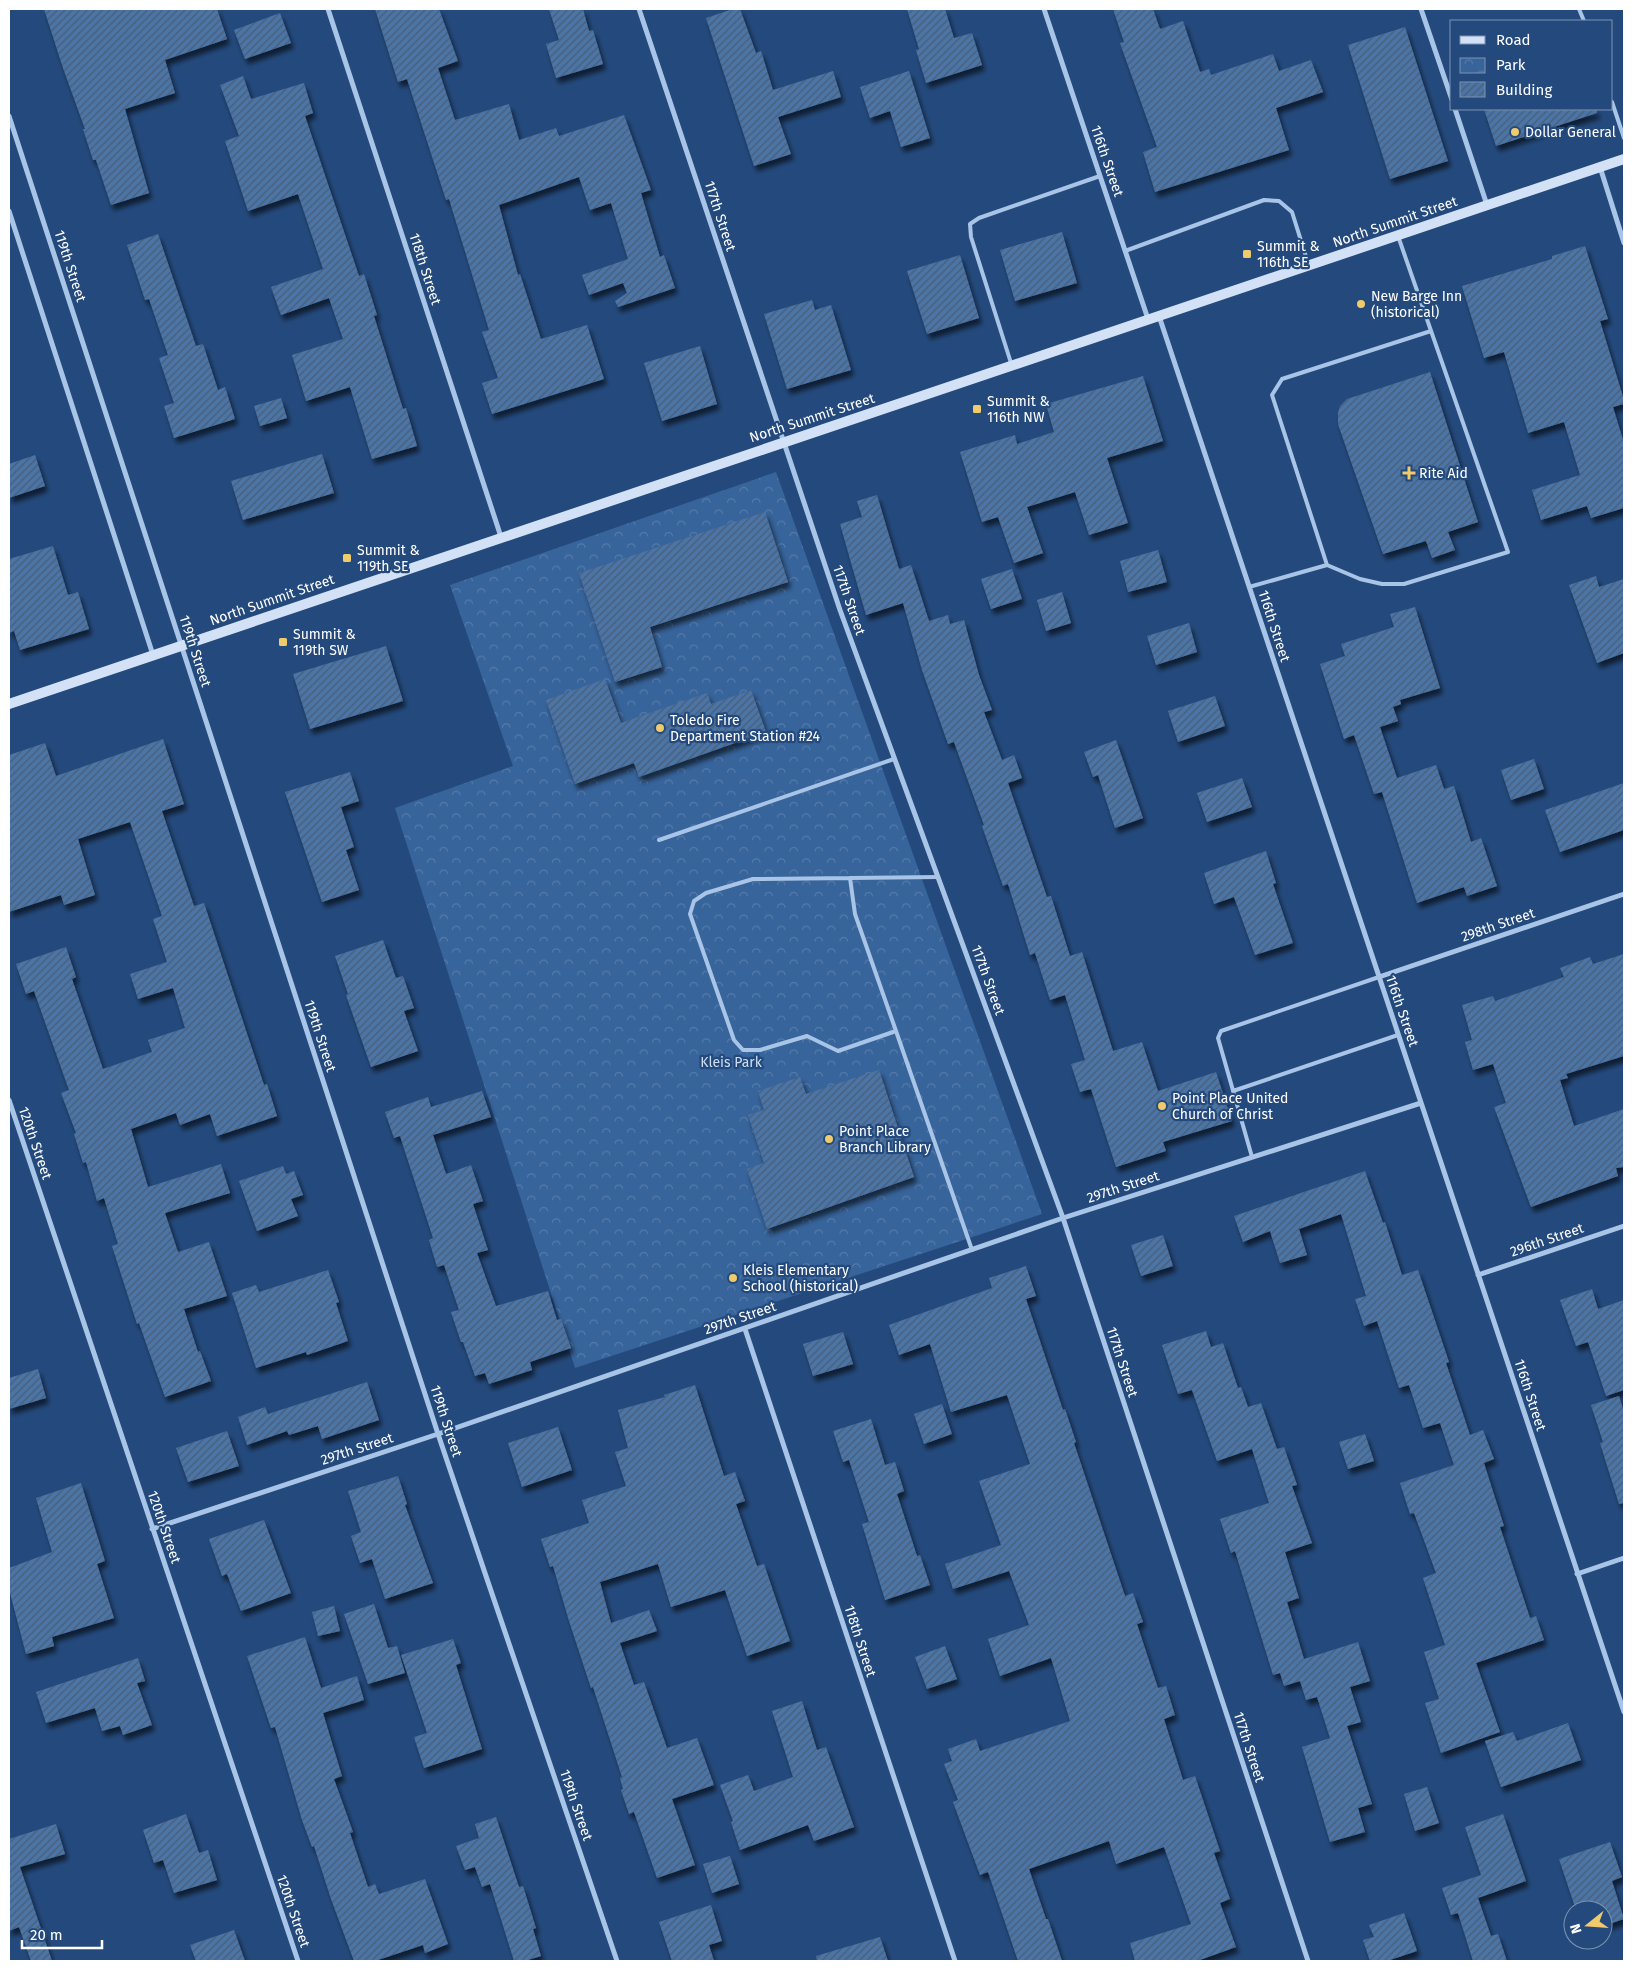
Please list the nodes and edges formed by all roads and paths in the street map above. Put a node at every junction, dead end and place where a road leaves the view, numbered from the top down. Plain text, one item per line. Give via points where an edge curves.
1 (328, 9) edge
2 (639, 9) edge
3 (1044, 9) edge
4 (1421, 9) edge
5 (1450, 94) edge
6 (1613, 105) edge
7 (1455, 110) edge
8 (9, 116) edge
9 (1624, 138) edge
10 (1624, 159) edge
11 (1600, 167) junction
12 (1100, 176) junction
13 (1487, 206) junction
14 (9, 211) edge
15 (1398, 236) junction
16 (1623, 236) edge
17 (1624, 243) edge
18 (1125, 251) junction
19 (1309, 265) junction
20 (1159, 316) junction
21 (1148, 320) junction
22 (1431, 331) junction
23 (1012, 366) junction
24 (783, 442) junction
25 (501, 537) junction
26 (1327, 565) junction
27 (1250, 587) junction
28 (181, 646) junction
29 (153, 655) junction
30 (9, 704) edge
31 (894, 759) junction
32 (659, 840) dead end
33 (938, 877) junction
34 (850, 878) junction
35 (1624, 894) edge
36 (1379, 978) junction
37 (896, 1031) junction
38 (1398, 1035) junction
39 (1232, 1091) junction
40 (9, 1100) edge
41 (1421, 1103) junction
42 (1252, 1157) junction
43 (1063, 1218) junction
44 (1624, 1226) edge
45 (972, 1250) junction
46 (1478, 1275) junction
47 (745, 1329) junction
48 (438, 1434) junction
49 (152, 1529) junction
50 (1624, 1558) edge
51 (1577, 1574) junction
52 (1624, 1712) edge
53 (298, 1961) edge
54 (617, 1961) edge
55 (955, 1961) edge
56 (1308, 1961) edge

1 - 25 street, 118th Street
2 - 24 street, 117th Street
3 - 12 street, 116th Street
4 - 5 street
6 - 9 lane
7 - 13 street
8 - 28 street, 119th Street
10 - 11 main road, North Summit Street
11 - 13 main road, North Summit Street
11 - 16 street
12 - 18 street, 116th Street
12 - 23 lane via 979,218 970,224 971,237
13 - 15 main road, North Summit Street
14 - 29 street
15 - 19 main road, North Summit Street
15 - 22 lane
16 - 17 street
18 - 19 lane via 1264,200 1279,201 1292,212
18 - 21 street, 116th Street
19 - 20 main road, North Summit Street
20 - 21 main road, North Summit Street
20 - 27 street, 116th Street
21 - 23 main road, North Summit Street
22 - 26 lane via 1282,380 1272,395
22 - 26 lane via 1508,552 1404,584 1367,581
23 - 24 main road, North Summit Street
24 - 25 main road, North Summit Street
24 - 31 street, 117th Street
25 - 28 main road, North Summit Street
26 - 27 lane
27 - 36 street, 116th Street
28 - 29 main road, North Summit Street
28 - 48 street, 119th Street
29 - 30 main road, North Summit Street
31 - 32 lane
31 - 33 street, 117th Street
33 - 34 lane
33 - 43 street, 117th Street
34 - 37 lane via 855,914
34 - 37 lane via 753,879 706,893 694,901 690,914 734,1040 743,1050 760,1050 807,1036 838,1051
35 - 36 street, 298th Street
36 - 38 street, 116th Street
36 - 39 lane via 1221,1031 1218,1038
37 - 45 lane
38 - 39 lane
38 - 41 street, 116th Street
39 - 42 lane
40 - 49 street, 120th Street
41 - 42 street, 297th Street
41 - 46 street, 116th Street
42 - 43 street, 297th Street
43 - 45 street, 297th Street
43 - 56 street, 117th Street
44 - 46 street, 296th Street
45 - 47 street, 297th Street
46 - 51 street, 116th Street
47 - 48 street, 297th Street
47 - 55 street, 118th Street
48 - 49 street, 297th Street
48 - 54 street, 119th Street
49 - 53 street, 120th Street
50 - 51 street
51 - 52 street, 116th Street

